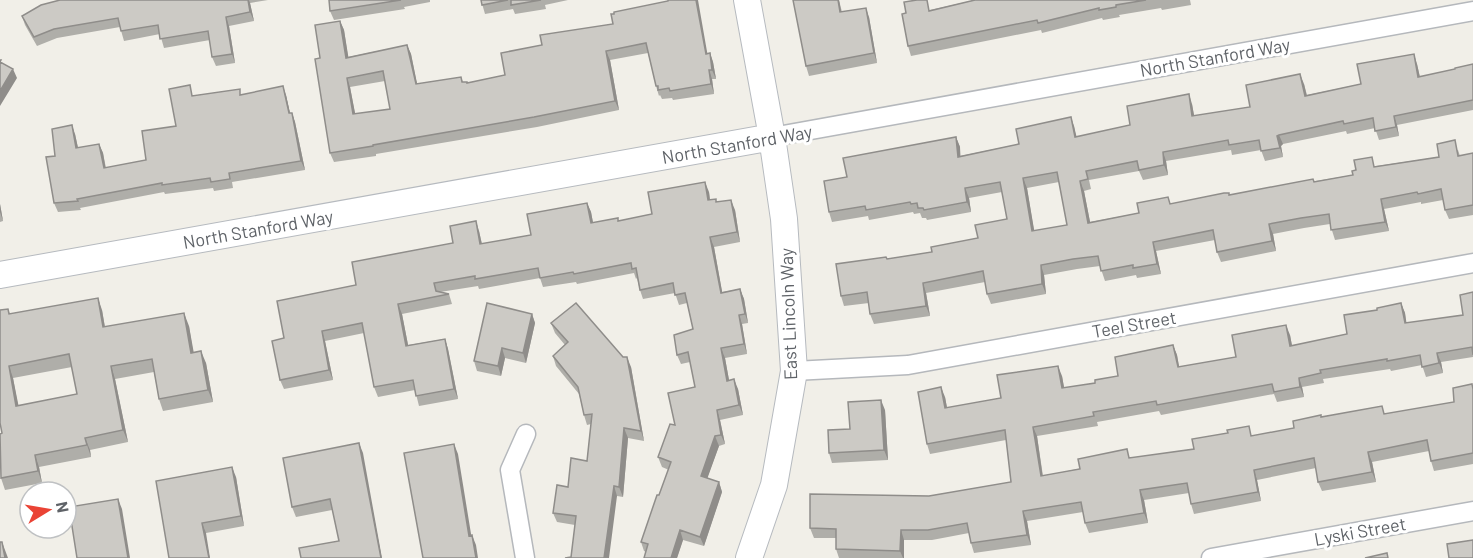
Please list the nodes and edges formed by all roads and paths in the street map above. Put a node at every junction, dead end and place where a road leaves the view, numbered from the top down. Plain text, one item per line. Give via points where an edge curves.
1 (747, 0) edge
2 (1473, 11) edge
3 (772, 137) junction
4 (1473, 263) edge
5 (0, 275) edge
6 (794, 371) junction
7 (526, 434) dead end
8 (1473, 511) edge
9 (525, 558) edge
10 (749, 558) edge
11 (1211, 558) edge

1 - 3 street, East Lincoln Way
2 - 3 street, North Stanford Way
3 - 5 street, North Stanford Way
3 - 6 street, East Lincoln Way via 784,219
4 - 6 street, Teel Street via 908,365
6 - 10 street, East Lincoln Way via 774,485
7 - 9 street via 510,470
8 - 11 street, Lyski Street

